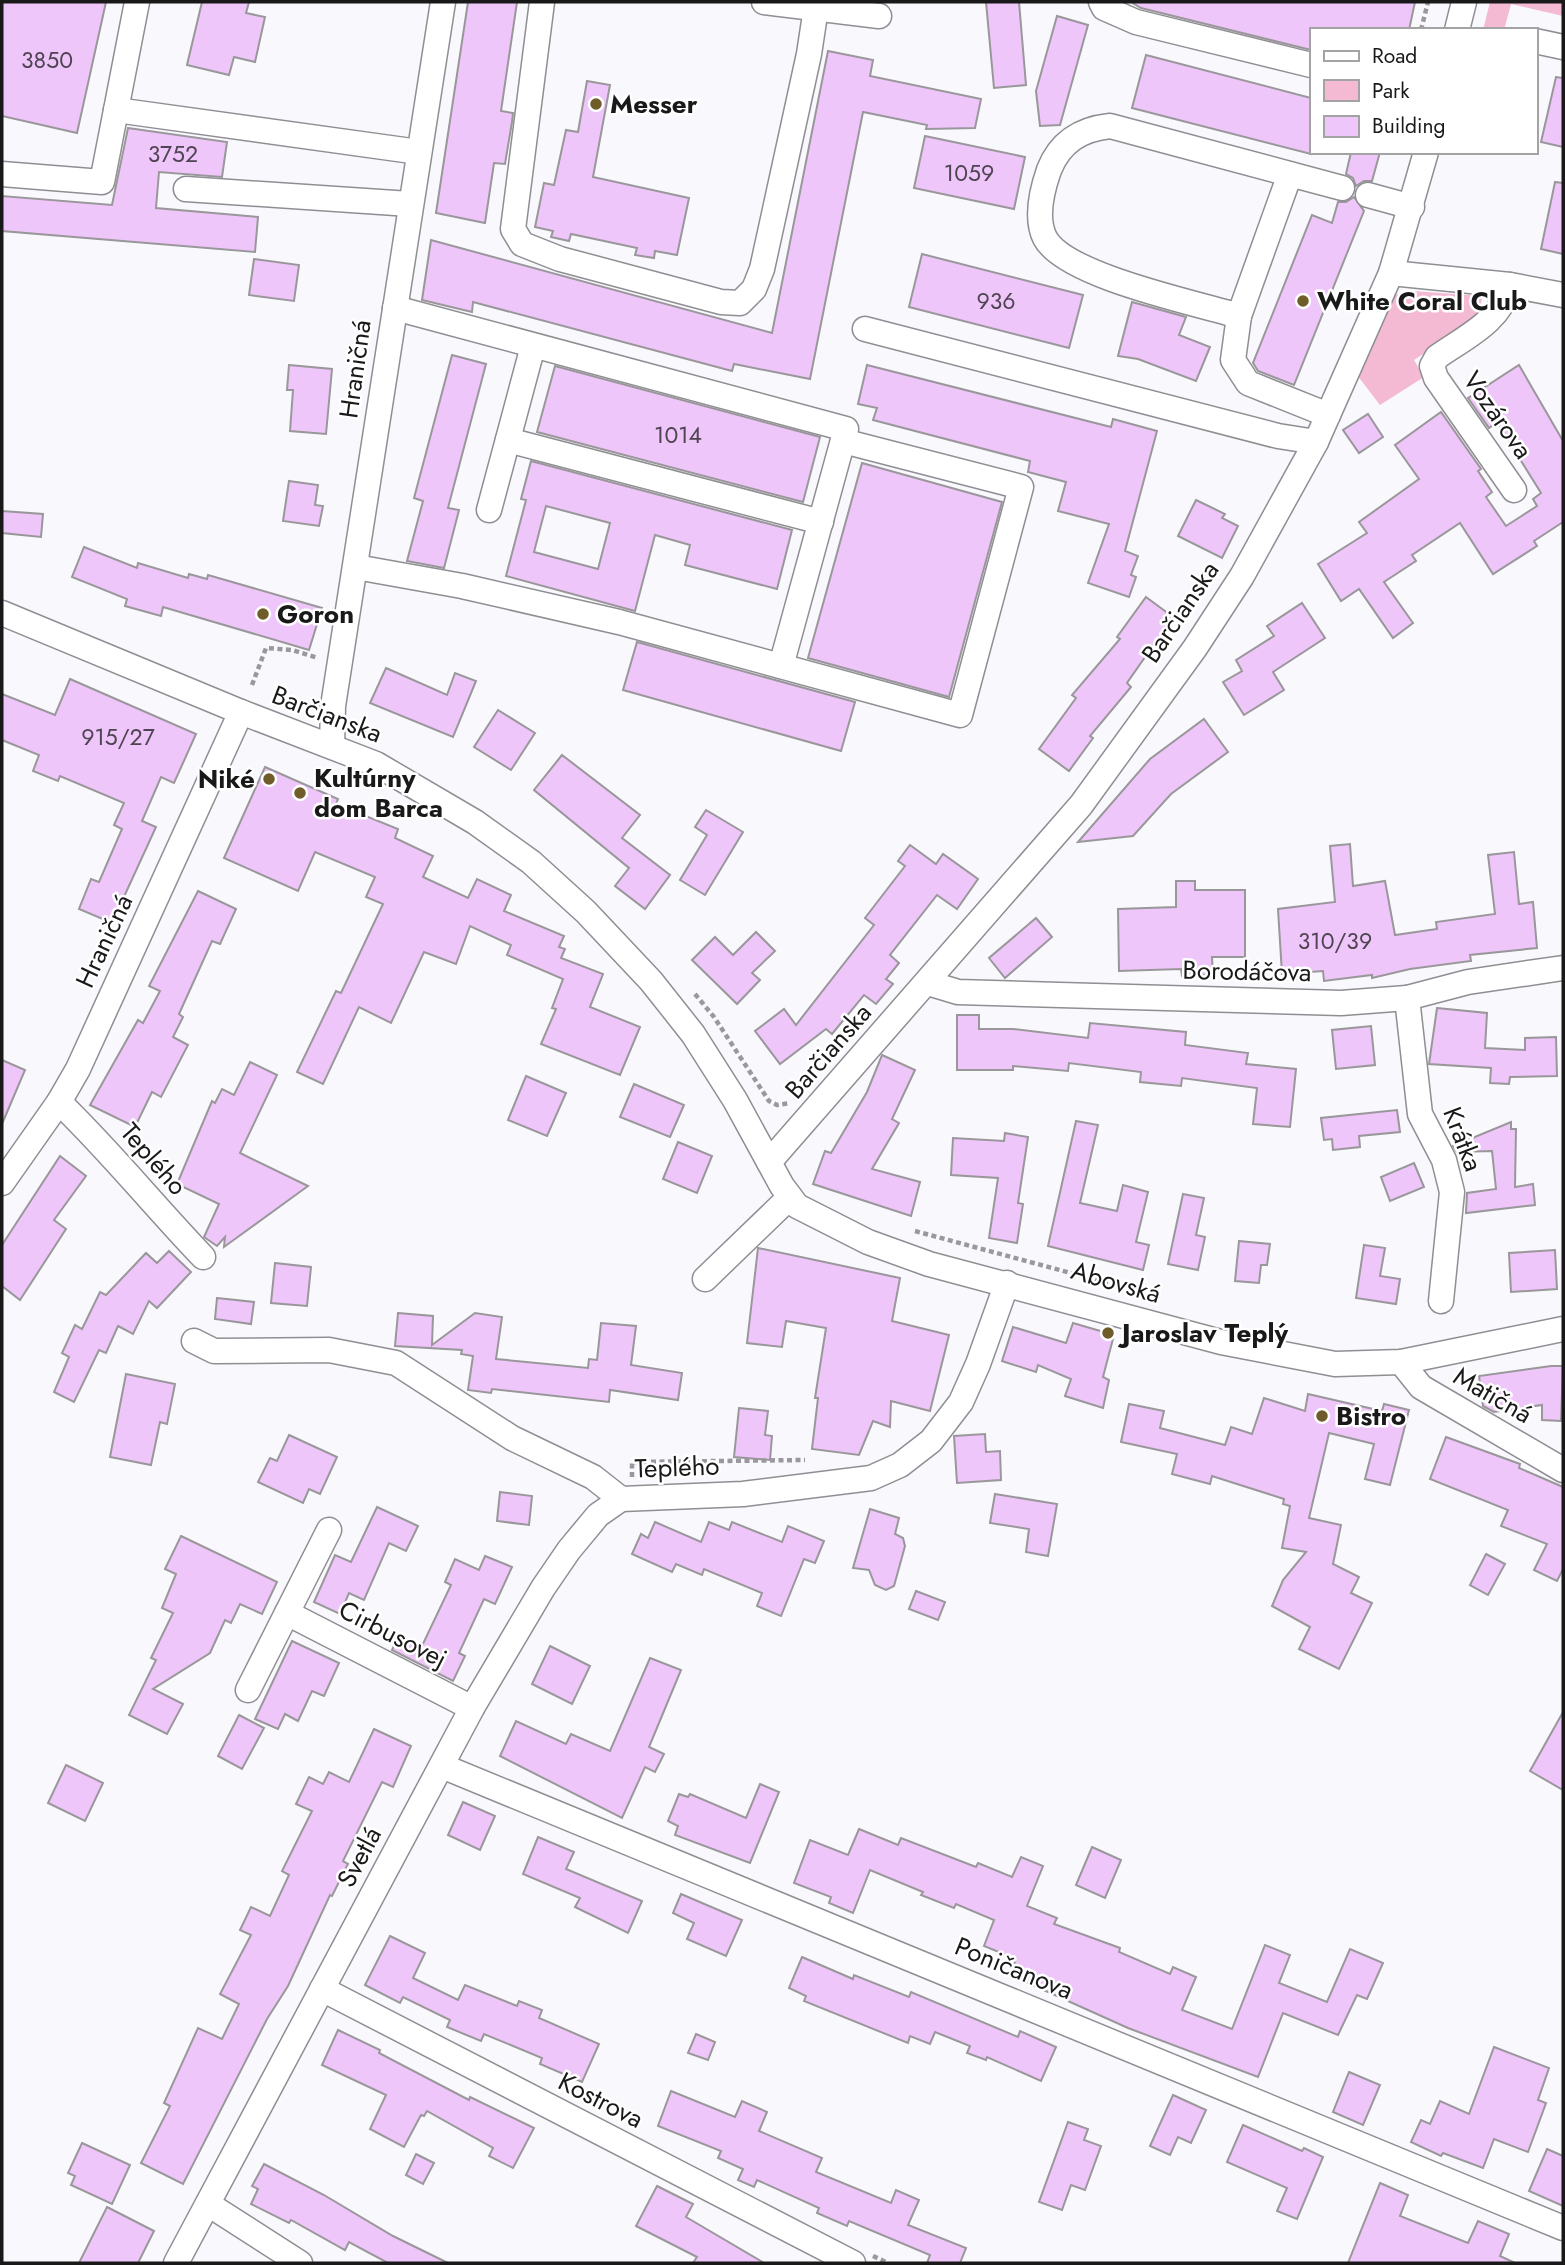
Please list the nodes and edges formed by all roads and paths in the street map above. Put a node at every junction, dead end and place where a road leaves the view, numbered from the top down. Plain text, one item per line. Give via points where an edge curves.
1 (137, 2) edge
2 (443, 2) edge
3 (542, 2) edge
4 (764, 2) edge
5 (1101, 2) edge
6 (1428, 2) edge
7 (1464, 2) edge
8 (816, 8) junction
9 (878, 16) dead end
10 (1422, 28) edge
11 (1458, 28) edge
12 (1537, 41) edge
13 (1563, 47) edge
14 (1310, 65) edge
15 (116, 110) junction
16 (419, 152) junction
17 (1425, 154) edge
18 (2, 174) edge
19 (1290, 174) junction
20 (1342, 188) dead end
21 (186, 189) dead end
22 (1368, 195) dead end
23 (410, 204) junction
24 (1412, 207) junction
25 (1391, 273) junction
26 (1510, 285) junction
27 (1563, 295) edge
28 (394, 308) junction
29 (1239, 316) junction
30 (865, 329) dead end
31 (533, 346) junction
32 (1328, 415) junction
33 (508, 440) junction
34 (843, 440) junction
35 (1316, 442) junction
36 (1514, 490) dead end
37 (489, 510) dead end
38 (821, 522) junction
39 (356, 567) junction
40 (2, 613) edge
41 (307, 654) dead end
42 (781, 666) junction
43 (252, 685) dead end
44 (241, 712) junction
45 (332, 746) junction
46 (1563, 968) edge
47 (928, 983) junction
48 (691, 990) dead end
49 (1407, 998) junction
50 (799, 1096) dead end
51 (59, 1102) junction
52 (769, 1162) junction
53 (2, 1183) edge
54 (790, 1198) junction
55 (907, 1228) dead end
56 (202, 1257) dead end
57 (705, 1279) dead end
58 (1093, 1279) dead end
59 (1007, 1283) junction
60 (1441, 1301) dead end
61 (1563, 1329) edge
62 (194, 1341) dead end
63 (1401, 1362) junction
64 (812, 1460) dead end
65 (1563, 1470) edge
66 (627, 1498) junction
67 (329, 1530) dead end
68 (287, 1613) junction
69 (248, 1690) dead end
70 (472, 1708) junction
71 (442, 1766) junction
72 (322, 1989) junction
73 (208, 2204) junction
74 (1563, 2228) edge
75 (176, 2263) edge
76 (300, 2263) edge
77 (853, 2263) edge

1 - 15 street
2 - 16 street, Hraničná
3 - 8 street via 513,229 522,244 573,263 740,303 754,289 762,269
4 - 8 street
5 - 14 street via 1104,8 1136,22
6 - 10 path
7 - 11 street
8 - 9 street
12 - 13 street
15 - 16 street
15 - 18 street via 102,182
16 - 23 street, Hraničná
17 - 24 street, Barčianska
19 - 20 street
19 - 29 street
19 - 29 street via 1110,126 1088,129 1065,144 1050,169 1040,206 1044,237 1059,256 1085,270
21 - 23 street
22 - 24 street
23 - 28 street, Hraničná
24 - 25 street, Barčianska
25 - 26 street
25 - 32 street, Barčianska
26 - 27 street
26 - 36 street, Vozárova via 1505,304 1494,317 1437,357 1432,366
28 - 31 street
28 - 39 street, Hraničná
29 - 32 street via 1233,360 1248,383
30 - 35 street
31 - 33 street
31 - 34 street via 846,429
32 - 35 street, Barčianska
33 - 37 street
33 - 38 street
34 - 38 street
34 - 42 street via 1021,487 964,702 960,715
35 - 47 street, Barčianska via 1275,521 1195,648 1081,804
38 - 42 street
39 - 42 street via 619,622
39 - 45 street, Hraničná via 333,706
40 - 44 street, Barčianska
41 - 43 path via 266,648
44 - 45 street, Barčianska
44 - 51 street, Hraničná
45 - 52 street, Barčianska via 376,764 475,822 531,862 586,912 693,1034
46 - 49 street, Borodáčova via 1468,982
47 - 49 street, Borodáčova via 958,992 1268,1003
47 - 52 street, Barčianska
48 - 50 path via 769,1101 789,1104
49 - 60 street, Krátka via 1420,1114 1444,1160 1452,1192
51 - 53 street, Hraničná
51 - 56 street, Teplého
52 - 54 street, Abovská
54 - 57 street
54 - 59 street, Abovská via 797,1206 868,1241 929,1264
55 - 58 path
59 - 63 street, Abovská via 1276,1355 1335,1364
59 - 66 street, Teplého via 961,1402 931,1441 900,1465 871,1478 755,1493
61 - 63 street, Abovská
62 - 66 street, Teplého via 214,1351 329,1350 396,1363 512,1438
63 - 65 street, Matičná via 1420,1387
64 - 66 path via 632,1462
66 - 70 street, Svetlá via 598,1516 569,1550
67 - 68 street
68 - 69 street
68 - 70 street, Cirbusovej
70 - 71 street, Svetlá
71 - 72 street, Svetlá
71 - 74 street, Poničanova
72 - 73 street, Svetlá
72 - 77 street, Kostrova
73 - 75 street, Svetlá
73 - 76 street

